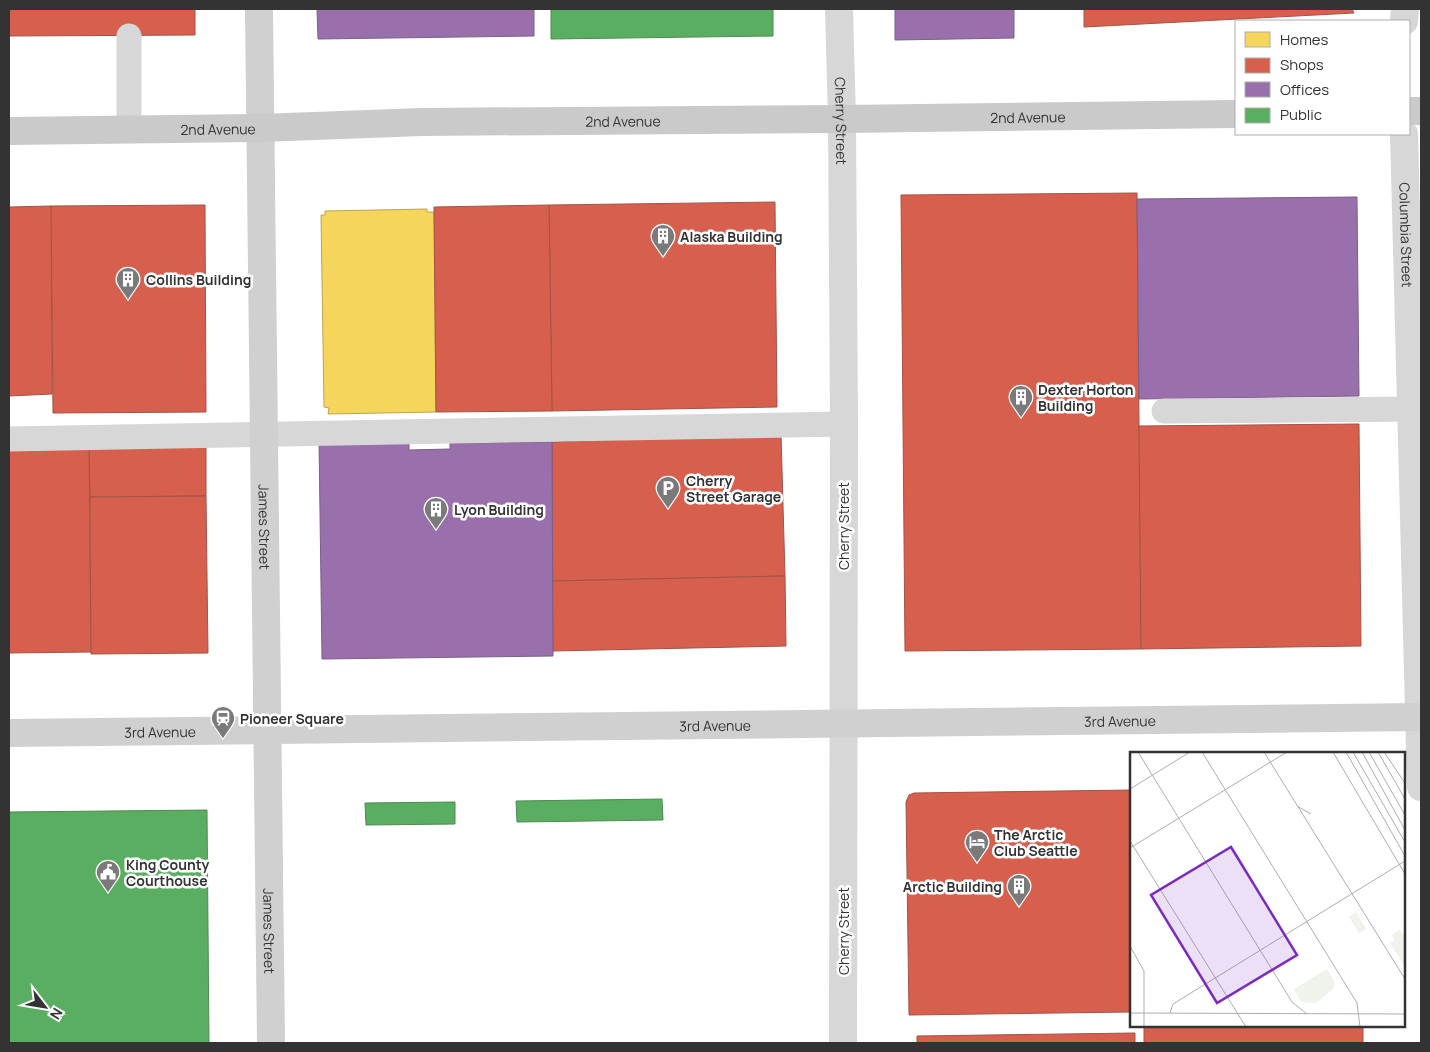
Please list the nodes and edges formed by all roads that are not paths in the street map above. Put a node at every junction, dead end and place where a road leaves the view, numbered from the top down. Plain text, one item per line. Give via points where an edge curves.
1 (259, 9) edge
2 (839, 9) edge
3 (129, 36) dead end
4 (1235, 114) edge
5 (842, 119) junction
6 (260, 128) junction
7 (129, 130) junction
8 (9, 131) edge
9 (1404, 135) edge
10 (1416, 409) edge
11 (1164, 411) dead end
12 (844, 424) junction
13 (265, 433) junction
14 (9, 439) edge
15 (1420, 717) edge
16 (843, 723) junction
17 (268, 730) junction
18 (9, 733) edge
19 (1421, 787) edge
20 (271, 1043) edge
21 (843, 1043) edge

1 - 6 main road, James Street
2 - 5 street, Cherry Street
3 - 7 lane
4 - 5 main road, 2nd Avenue
5 - 6 main road, 2nd Avenue via 422,122
5 - 12 street, Cherry Street
6 - 7 main road, 2nd Avenue
6 - 13 main road, James Street
7 - 8 main road, 2nd Avenue
9 - 10 street, Columbia Street
10 - 11 lane
10 - 15 street, Columbia Street
12 - 13 lane
12 - 16 street, Cherry Street
13 - 14 lane
13 - 17 main road, James Street
15 - 16 main road, 3rd Avenue
15 - 19 street, Columbia Street
16 - 17 main road, 3rd Avenue
16 - 21 street, Cherry Street
17 - 18 main road, 3rd Avenue
17 - 20 main road, James Street

